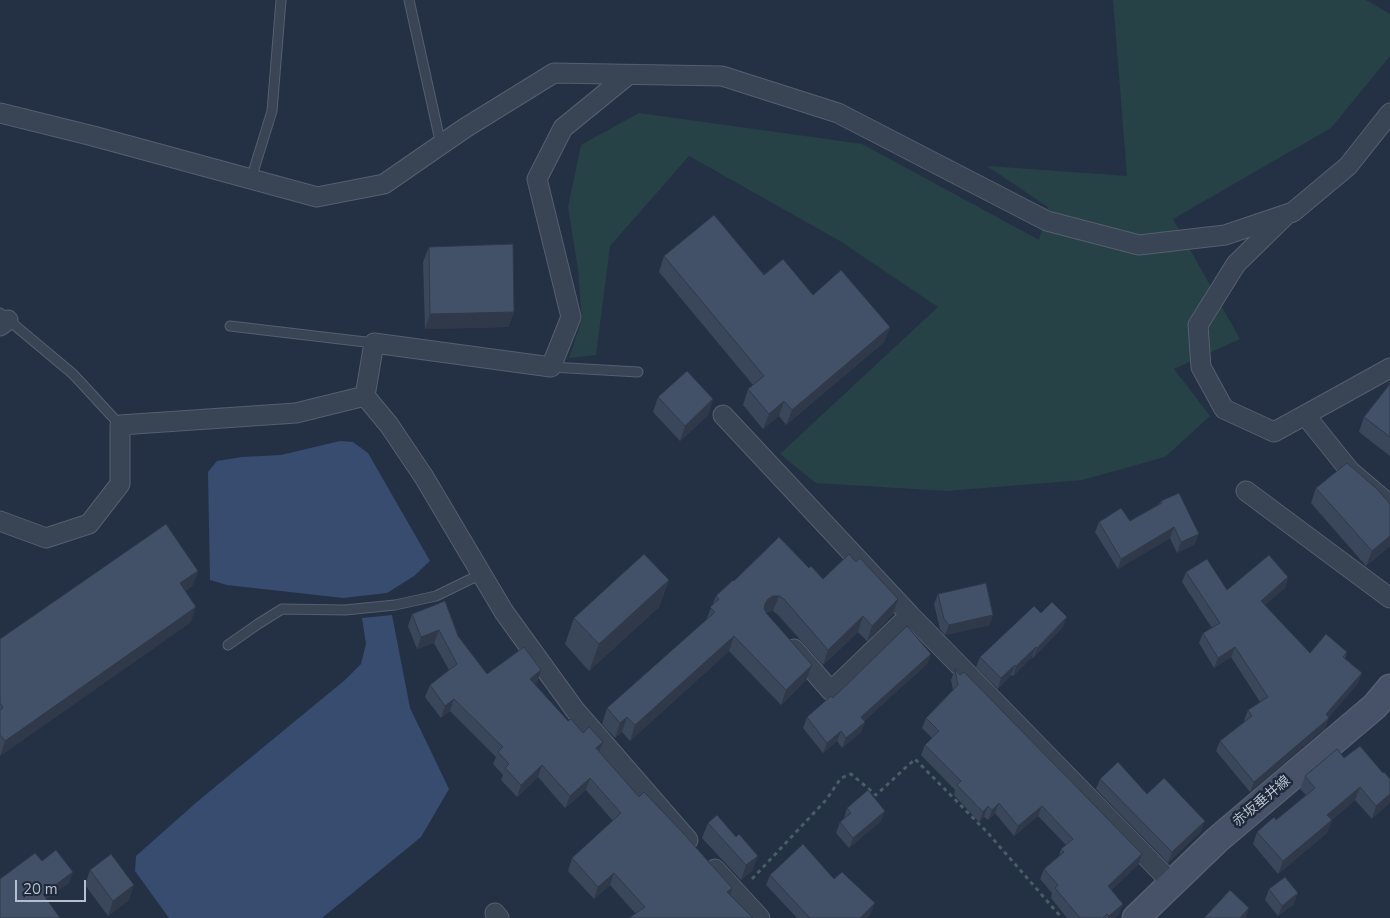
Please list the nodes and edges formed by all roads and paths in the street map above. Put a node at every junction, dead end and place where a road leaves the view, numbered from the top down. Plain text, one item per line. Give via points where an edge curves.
1 (281, 0) edge
2 (409, 0) edge
3 (628, 74) junction
4 (0, 113) edge
5 (1390, 113) edge
6 (441, 145) junction
7 (251, 179) junction
8 (1287, 214) junction
9 (3, 320) edge
10 (230, 326) dead end
11 (374, 343) junction
12 (551, 367) junction
13 (1390, 368) edge
14 (638, 372) dead end
15 (365, 396) junction
16 (723, 415) dead end
17 (1306, 415) junction
18 (120, 425) junction
19 (1246, 491) dead end
20 (1390, 505) edge
21 (0, 521) edge
22 (481, 574) junction
23 (1390, 598) edge
24 (910, 615) junction
25 (782, 636) edge
26 (228, 645) dead end
27 (1385, 703) edge
28 (1172, 884) junction
29 (746, 909) edge
30 (1062, 918) edge
31 (1136, 918) edge

1 - 7 lane via 272,111
2 - 6 lane
3 - 6 street via 554,73
3 - 8 street via 722,76 838,113 1047,221 1138,245 1226,235
3 - 12 street via 563,128 537,179 571,317
4 - 7 street
5 - 8 street via 1348,166
6 - 7 street via 384,184 317,197
8 - 17 street via 1236,264 1198,325 1201,367 1224,409 1274,432
9 - 18 lane via 72,374
10 - 11 lane
11 - 12 street
11 - 15 street
12 - 14 lane
13 - 17 street
15 - 18 street via 296,413
15 - 22 street via 424,477
16 - 24 street
17 - 20 street via 1350,471
18 - 21 street via 120,484 90,524 46,538
19 - 23 street
22 - 26 lane via 436,596 396,605 345,610 282,610
22 - 29 street via 504,612 575,710
24 - 25 street via 831,691
24 - 28 street
27 - 28 main road, 赤坂垂井線 via 1217,840
28 - 31 main road, 赤坂垂井線
29 - 30 path via 758,871 826,800 841,778 850,774 876,795 914,759 987,832

